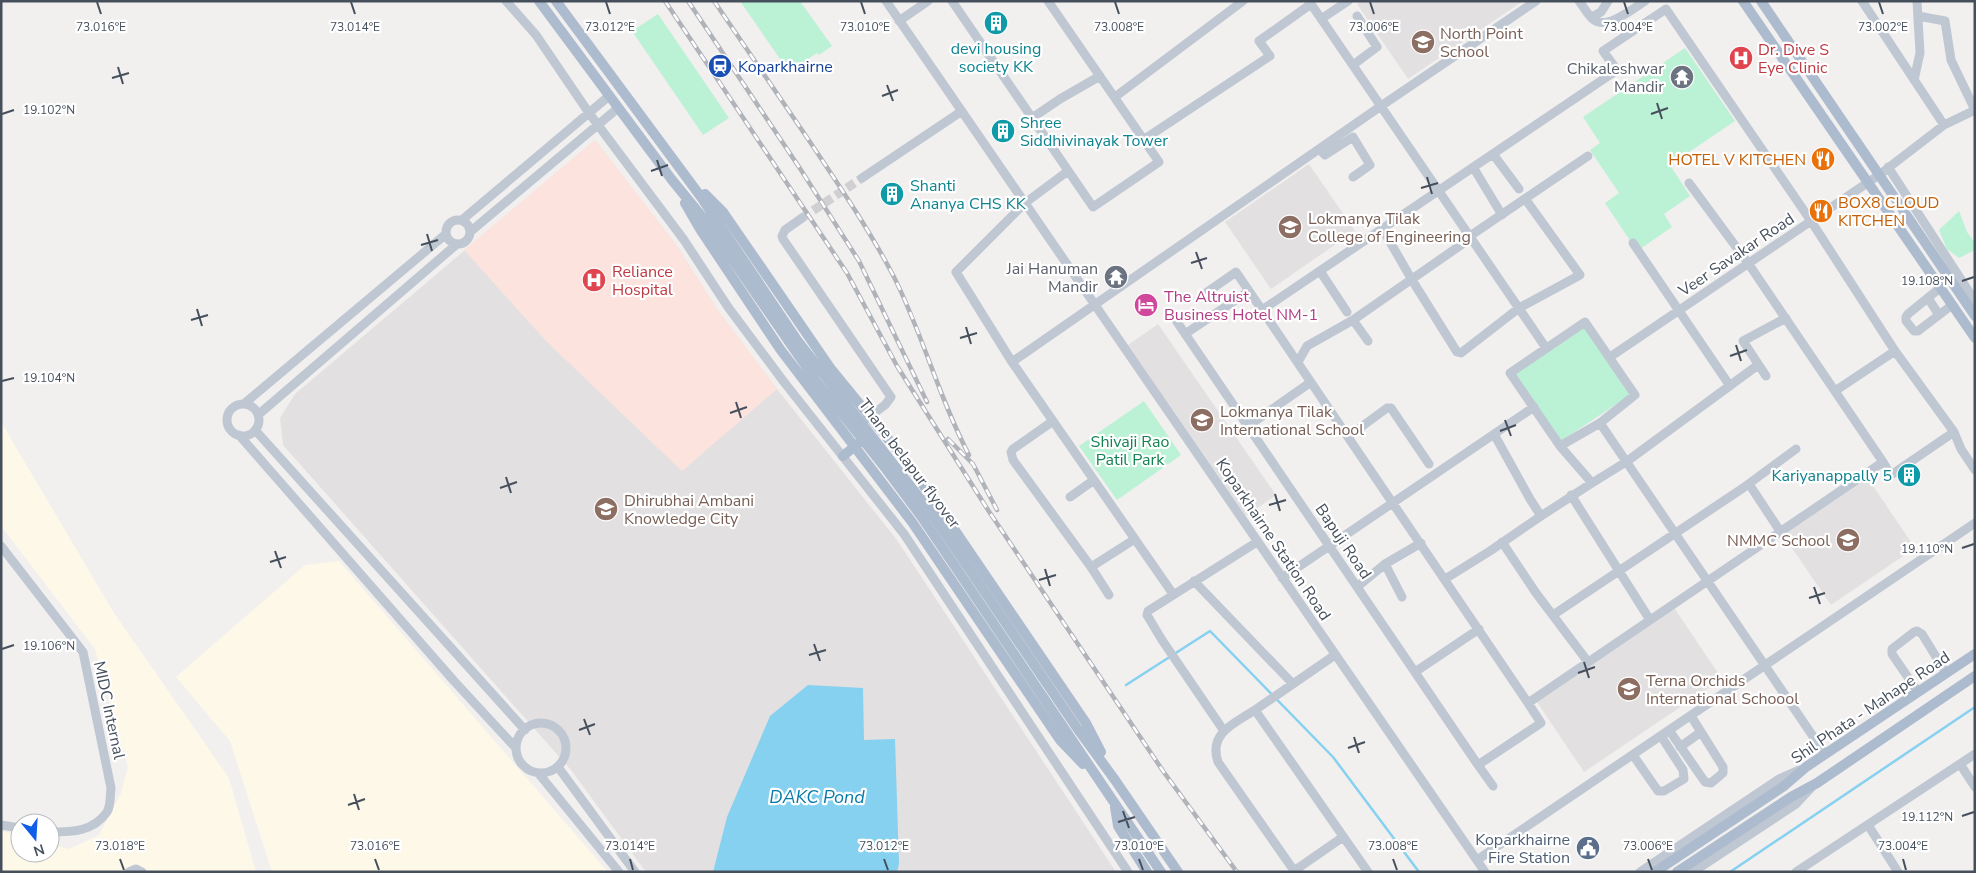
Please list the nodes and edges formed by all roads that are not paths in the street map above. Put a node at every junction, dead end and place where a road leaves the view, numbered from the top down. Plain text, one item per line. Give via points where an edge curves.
1 (506, 1) edge
2 (539, 1) edge
3 (556, 1) edge
4 (886, 1) edge
5 (928, 1) edge
6 (952, 1) edge
7 (1048, 1) edge
8 (1243, 1) edge
9 (1348, 1) edge
10 (1536, 1) edge
11 (1579, 1) edge
12 (1608, 1) edge
13 (1645, 1) edge
14 (1743, 1) edge
15 (1760, 1) edge
16 (1862, 1) edge
17 (1917, 1) edge
18 (1310, 3) edge
19 (1357, 16) dead end
20 (1918, 16) junction
21 (1592, 17) junction
22 (1321, 19) junction
23 (899, 21) junction
24 (1353, 65) junction
25 (1100, 76) junction
26 (1914, 80) junction
27 (609, 96) junction
28 (1115, 97) junction
29 (1381, 106) junction
30 (618, 108) junction
31 (1975, 110) edge
32 (962, 111) junction
33 (589, 113) junction
34 (1032, 118) junction
35 (598, 125) junction
36 (1944, 125) junction
37 (1348, 128) junction
38 (1353, 136) junction
39 (1143, 140) junction
40 (1319, 149) junction
41 (1493, 154) junction
42 (1588, 156) dead end
43 (1473, 167) junction
44 (1888, 167) junction
45 (1068, 171) junction
46 (683, 172) junction
47 (1879, 175) junction
48 (1353, 177) dead end
49 (862, 178) tunnel mouth
50 (672, 180) junction
51 (1867, 182) junction
52 (1689, 183) dead end
53 (1519, 189) dead end
54 (1438, 190) junction
55 (1526, 200) junction
56 (1025, 203) junction
57 (1502, 215) junction
58 (802, 218) tunnel mouth
59 (462, 220) junction
60 (1811, 220) junction
61 (712, 221) junction
62 (1382, 228) junction
63 (470, 232) junction
64 (446, 234) junction
65 (1470, 237) junction
66 (1633, 243) dead end
67 (457, 244) junction
68 (1748, 263) junction
69 (1320, 271) junction
70 (1412, 280) junction
71 (1940, 288) junction
72 (1961, 288) junction
73 (1249, 291) junction
74 (1203, 294) dead end
75 (1928, 298) junction
76 (1975, 300) edge
77 (1949, 301) junction
78 (1095, 304) junction
79 (1519, 308) junction
80 (1262, 310) junction
81 (1679, 310) junction
82 (1347, 312) dead end
83 (1939, 315) junction
84 (1173, 316) dead end
85 (1975, 316) edge
86 (1786, 318) junction
87 (1353, 320) junction
88 (1185, 334) junction
89 (1975, 338) edge
90 (1368, 341) dead end
91 (1546, 348) junction
92 (1895, 351) junction
93 (1610, 357) junction
94 (1012, 362) junction
95 (1298, 362) junction
96 (1758, 365) junction
97 (1766, 376) dead end
98 (1312, 382) junction
99 (1730, 386) junction
100 (1835, 391) junction
101 (245, 403) junction
102 (1534, 407) junction
103 (258, 415) junction
104 (869, 416) junction
105 (1053, 421) junction
106 (1600, 423) junction
107 (1248, 426) junction
108 (878, 427) junction
109 (255, 430) junction
110 (1954, 432) junction
111 (1494, 434) junction
112 (239, 435) junction
113 (846, 435) junction
114 (1349, 436) junction
115 (834, 445) junction
116 (855, 446) junction
117 (1560, 446) junction
118 (1796, 449) dead end
119 (843, 456) junction
120 (1626, 462) junction
121 (1883, 462) junction
122 (1429, 464) dead end
123 (1975, 470) edge
124 (1094, 480) junction
125 (1592, 483) junction
126 (1749, 484) junction
127 (1571, 495) junction
128 (1070, 497) dead end
129 (1393, 503) junction
130 (1541, 516) junction
131 (1975, 523) edge
132 (1780, 531) junction
133 (1675, 533) junction
134 (1134, 539) junction
135 (1257, 542) junction
136 (1502, 542) junction
137 (1420, 543) junction
138 (1, 546) edge
139 (1330, 546) junction
140 (1385, 564) junction
141 (1091, 567) junction
142 (1620, 572) junction
143 (1282, 578) junction
144 (1445, 579) junction
145 (1194, 581) junction
146 (1708, 581) junction
147 (1357, 587) junction
148 (1173, 594) junction
149 (1109, 595) dead end
150 (1402, 596) dead end
151 (1553, 615) junction
152 (1650, 620) junction
153 (1479, 629) junction
154 (1975, 654) edge
155 (1335, 655) junction
156 (1588, 662) junction
157 (1765, 665) junction
158 (1415, 672) junction
159 (1946, 673) junction
160 (1975, 676) edge
161 (1293, 684) junction
162 (1918, 692) junction
163 (1528, 703) junction
164 (1258, 707) junction
165 (1691, 716) junction
166 (525, 730) junction
167 (1224, 730) junction
168 (1073, 731) junction
169 (1701, 732) junction
170 (1665, 733) junction
171 (1680, 747) junction
172 (516, 748) junction
173 (1826, 754) junction
174 (1975, 754) edge
175 (1633, 755) junction
176 (1960, 764) junction
177 (1478, 765) junction
178 (558, 767) junction
179 (1806, 767) junction
180 (539, 774) junction
181 (1115, 780) junction
182 (1816, 783) junction
183 (1493, 786) dead end
184 (1975, 786) edge
185 (1104, 787) junction
186 (1114, 803) junction
187 (1868, 825) junction
188 (60, 832) edge
189 (1343, 837) junction
190 (1477, 860) junction
191 (1294, 871) edge
192 (129, 872) edge
193 (142, 872) edge
194 (619, 872) edge
195 (635, 872) edge
196 (1128, 872) edge
197 (1147, 872) edge
198 (1161, 872) edge
199 (1178, 872) edge
200 (1368, 872) edge
201 (1484, 872) edge
202 (1640, 872) edge
203 (1655, 872) edge
204 (1677, 872) edge
205 (1694, 872) edge
206 (1796, 872) edge
207 (1898, 872) edge

1 - 33 street via 536,35
2 - 27 main road
3 - 46 main road
4 - 23 street, Koparkhairne Station Road
5 - 23 street
6 - 34 street
7 - 25 street
8 - 28 street
9 - 22 street
10 - 29 street
11 - 21 street
12 - 21 street via 1601,12
13 - 21 street via 1615,20 1602,24
14 - 51 main road
15 - 47 main road
16 - 26 street
17 - 20 street
18 - 22 street
18 - 39 street via 1259,41 1270,56
19 - 24 street via 1376,47
20 - 26 street via 1920,53
20 - 31 street via 1945,21 1951,60
22 - 24 street
23 - 32 street, Koparkhairne Station Road
24 - 29 street
25 - 28 street
25 - 34 street
26 - 36 street
27 - 30 main road
27 - 33 street
28 - 39 street
29 - 37 street
29 - 54 street
30 - 35 street
30 - 50 main road
31 - 36 street, Veer Savakar Road
32 - 49 street
32 - 56 street, Koparkhairne Station Road
33 - 35 street
33 - 59 street
34 - 45 street
35 - 63 street
35 - 115 street via 684,240 728,307
36 - 44 street, Veer Savakar Road
37 - 38 street
37 - 40 street
38 - 40 street via 1325,155
38 - 48 street via 1370,165
39 - 45 street via 1159,162 1093,206
40 - 78 street
41 - 43 street
41 - 53 street
41 - 60 street via 1617,70 1604,51 1666,9
42 - 55 street
43 - 54 street
43 - 57 street
44 - 47 street, Veer Savakar Road
44 - 72 street
45 - 56 street
46 - 61 main road
46 - 104 main road via 723,212 804,332
47 - 51 street, Veer Savakar Road
47 - 72 main road
50 - 61 main road
50 - 113 main road via 700,229 780,349
51 - 60 street, Veer Savakar Road
51 - 71 main road
52 - 68 street
54 - 62 street
54 - 65 street
55 - 57 street
55 - 79 street via 1580,275
56 - 78 street, Koparkhairne Station Road
56 - 94 street via 956,272
57 - 65 street
58 - 104 street via 785,230 783,239 890,397 885,405
59 - 63 street
59 - 64 street via 450,223
60 - 68 street, Veer Savakar Road
60 - 92 street
61 - 168 main road, Thane belapur flyover via 798,340 929,510
62 - 69 street
62 - 70 street
63 - 67 street via 467,240
64 - 67 street
64 - 101 street
65 - 70 street
65 - 79 street
66 - 81 street
67 - 103 street
68 - 81 street, Veer Savakar Road
68 - 86 street
69 - 80 street
69 - 82 street
70 - 79 street via 1459,353
70 - 87 street
71 - 75 street
71 - 77 main road
72 - 76 street
72 - 77 main road
72 - 85 main road
73 - 74 street via 1236,272
73 - 80 street
73 - 88 street
75 - 83 street
75 - 83 street via 1908,314 1906,321 1914,331 1918,331
77 - 83 street
77 - 89 main road
78 - 94 street
78 - 135 street, Koparkhairne Station Road
79 - 91 street
80 - 95 street
81 - 93 street, Veer Savakar Road
81 - 99 street
84 - 88 street, Bapuji Road
86 - 96 street via 1743,341
86 - 100 street
87 - 90 street
87 - 95 street via 1307,346
88 - 107 street, Bapuji Road
91 - 93 street via 1585,322
91 - 102 street via 1510,373
92 - 100 street
92 - 110 street
93 - 106 street via 1635,395
94 - 105 street
95 - 98 street
96 - 97 street
96 - 99 street
98 - 107 street
98 - 114 street
99 - 120 street
100 - 121 street
101 - 103 street
101 - 112 street via 231,409 227,418 229,428
102 - 111 street
102 - 117 street
103 - 109 street
104 - 108 main road
104 - 113 street
105 - 124 street
105 - 141 street via 1013,448 1012,456
106 - 117 street
106 - 120 street
107 - 139 street, Bapuji Road
108 - 116 main road
108 - 181 main road via 938,504 1086,723
109 - 112 street via 248,435
109 - 166 street
110 - 121 street via 1891,475
110 - 123 street
111 - 129 street
111 - 130 street
112 - 172 street
113 - 115 street
113 - 116 main road
114 - 122 street via 1390,408
114 - 129 street
115 - 119 street
116 - 119 main road
116 - 185 main road via 912,522 1060,740
117 - 125 street
118 - 126 street
119 - 196 street via 904,534
120 - 125 street
120 - 133 street
121 - 132 street
124 - 128 street
124 - 134 street
125 - 127 street
126 - 132 street
126 - 133 street
127 - 130 street
127 - 142 street
129 - 137 street
129 - 139 street
130 - 136 street
131 - 157 street
132 - 146 street
133 - 142 street
133 - 146 street
134 - 141 street
134 - 148 street
135 - 143 street, Koparkhairne Station Road
135 - 145 street
136 - 144 street
136 - 151 street
137 - 140 street
137 - 144 street
138 - 188 street, MIDC Internal via 82,652 112,788 108,811 90,828
139 - 143 street
139 - 147 street, Bapuji Road
140 - 147 street
140 - 150 street
141 - 149 street
142 - 151 street
142 - 152 street
143 - 155 street, Koparkhairne Station Road
144 - 153 street
145 - 148 street
145 - 161 street
146 - 152 street
146 - 157 street
147 - 158 street, Bapuji Road
148 - 167 street via 1147,615
151 - 156 street
152 - 156 street
153 - 158 street
153 - 163 street
154 - 159 main road, Shil Phata - Mahape Road
155 - 161 street
155 - 190 street, Koparkhairne Station Road
156 - 163 street
157 - 165 street
157 - 173 street
158 - 177 street, Bapuji Road
159 - 162 main road, Shil Phata - Mahape Road
159 - 162 street via 1922,634 1914,632 1892,649 1892,654
160 - 182 main road, Shil Phata - Mahape Road
161 - 164 street
162 - 173 main road, Shil Phata - Mahape Road
163 - 177 street via 1541,723
164 - 167 street
164 - 189 street
165 - 169 street
165 - 170 street
166 - 172 street
166 - 178 street via 544,723 562,733 567,746
167 - 191 street via 1217,743 1218,762
168 - 181 main road
168 - 185 main road
169 - 171 street
169 - 171 street via 1723,767 1723,773 1711,783 1705,782
170 - 171 street
170 - 175 street
170 - 175 street via 1683,770 1684,779 1664,791 1658,791
172 - 180 street via 525,768
173 - 179 main road, Shil Phata - Mahape Road
174 - 176 street
175 - 190 street
176 - 184 street
176 - 187 street
177 - 183 street, Bapuji Road
178 - 180 street
178 - 195 street
179 - 202 street via 1779,779
179 - 203 main road, Shil Phata - Mahape Road via 1784,786
180 - 194 street
181 - 199 main road
182 - 204 main road, Shil Phata - Mahape Road
182 - 205 street via 1796,804
185 - 186 main road
186 - 197 main road via 1118,826
186 - 198 main road
187 - 206 street
187 - 207 street
189 - 191 street
189 - 200 street
190 - 201 street, Koparkhairne Station Road
192 - 193 street

